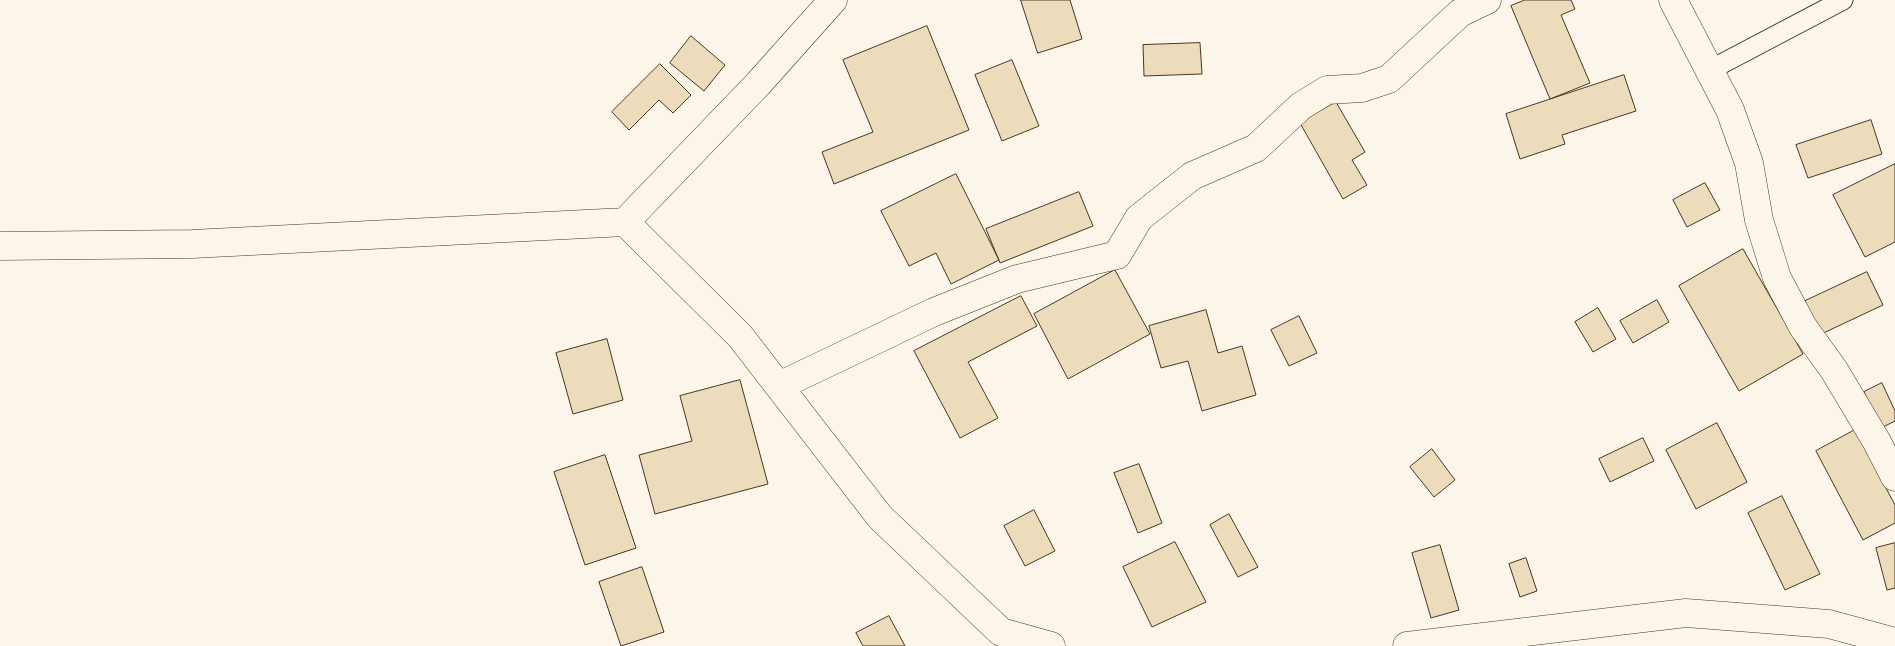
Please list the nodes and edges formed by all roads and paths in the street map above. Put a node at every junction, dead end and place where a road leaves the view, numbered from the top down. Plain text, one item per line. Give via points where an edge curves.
1 (833, 0) edge
2 (1487, 0) edge
3 (1673, 0) edge
4 (1843, 0) edge
5 (1710, 70) junction
6 (624, 222) junction
7 (0, 246) edge
8 (779, 386) junction
9 (1895, 477) edge
10 (1895, 642) edge
11 (1051, 646) edge
12 (1407, 646) edge

1 - 6 street via 758,84
2 - 8 street via 1460,13 1389,79 1362,88 1327,90 1301,106 1256,148 1192,176 1139,218 1117,255 1017,279 934,312
3 - 5 street
4 - 5 lane
5 - 9 street via 1730,110 1749,163 1759,220 1777,278 1803,327 1834,370
6 - 7 street via 192,244
6 - 8 street via 740,336
8 - 11 street via 880,516 1001,632
10 - 12 street via 1829,624 1686,613

